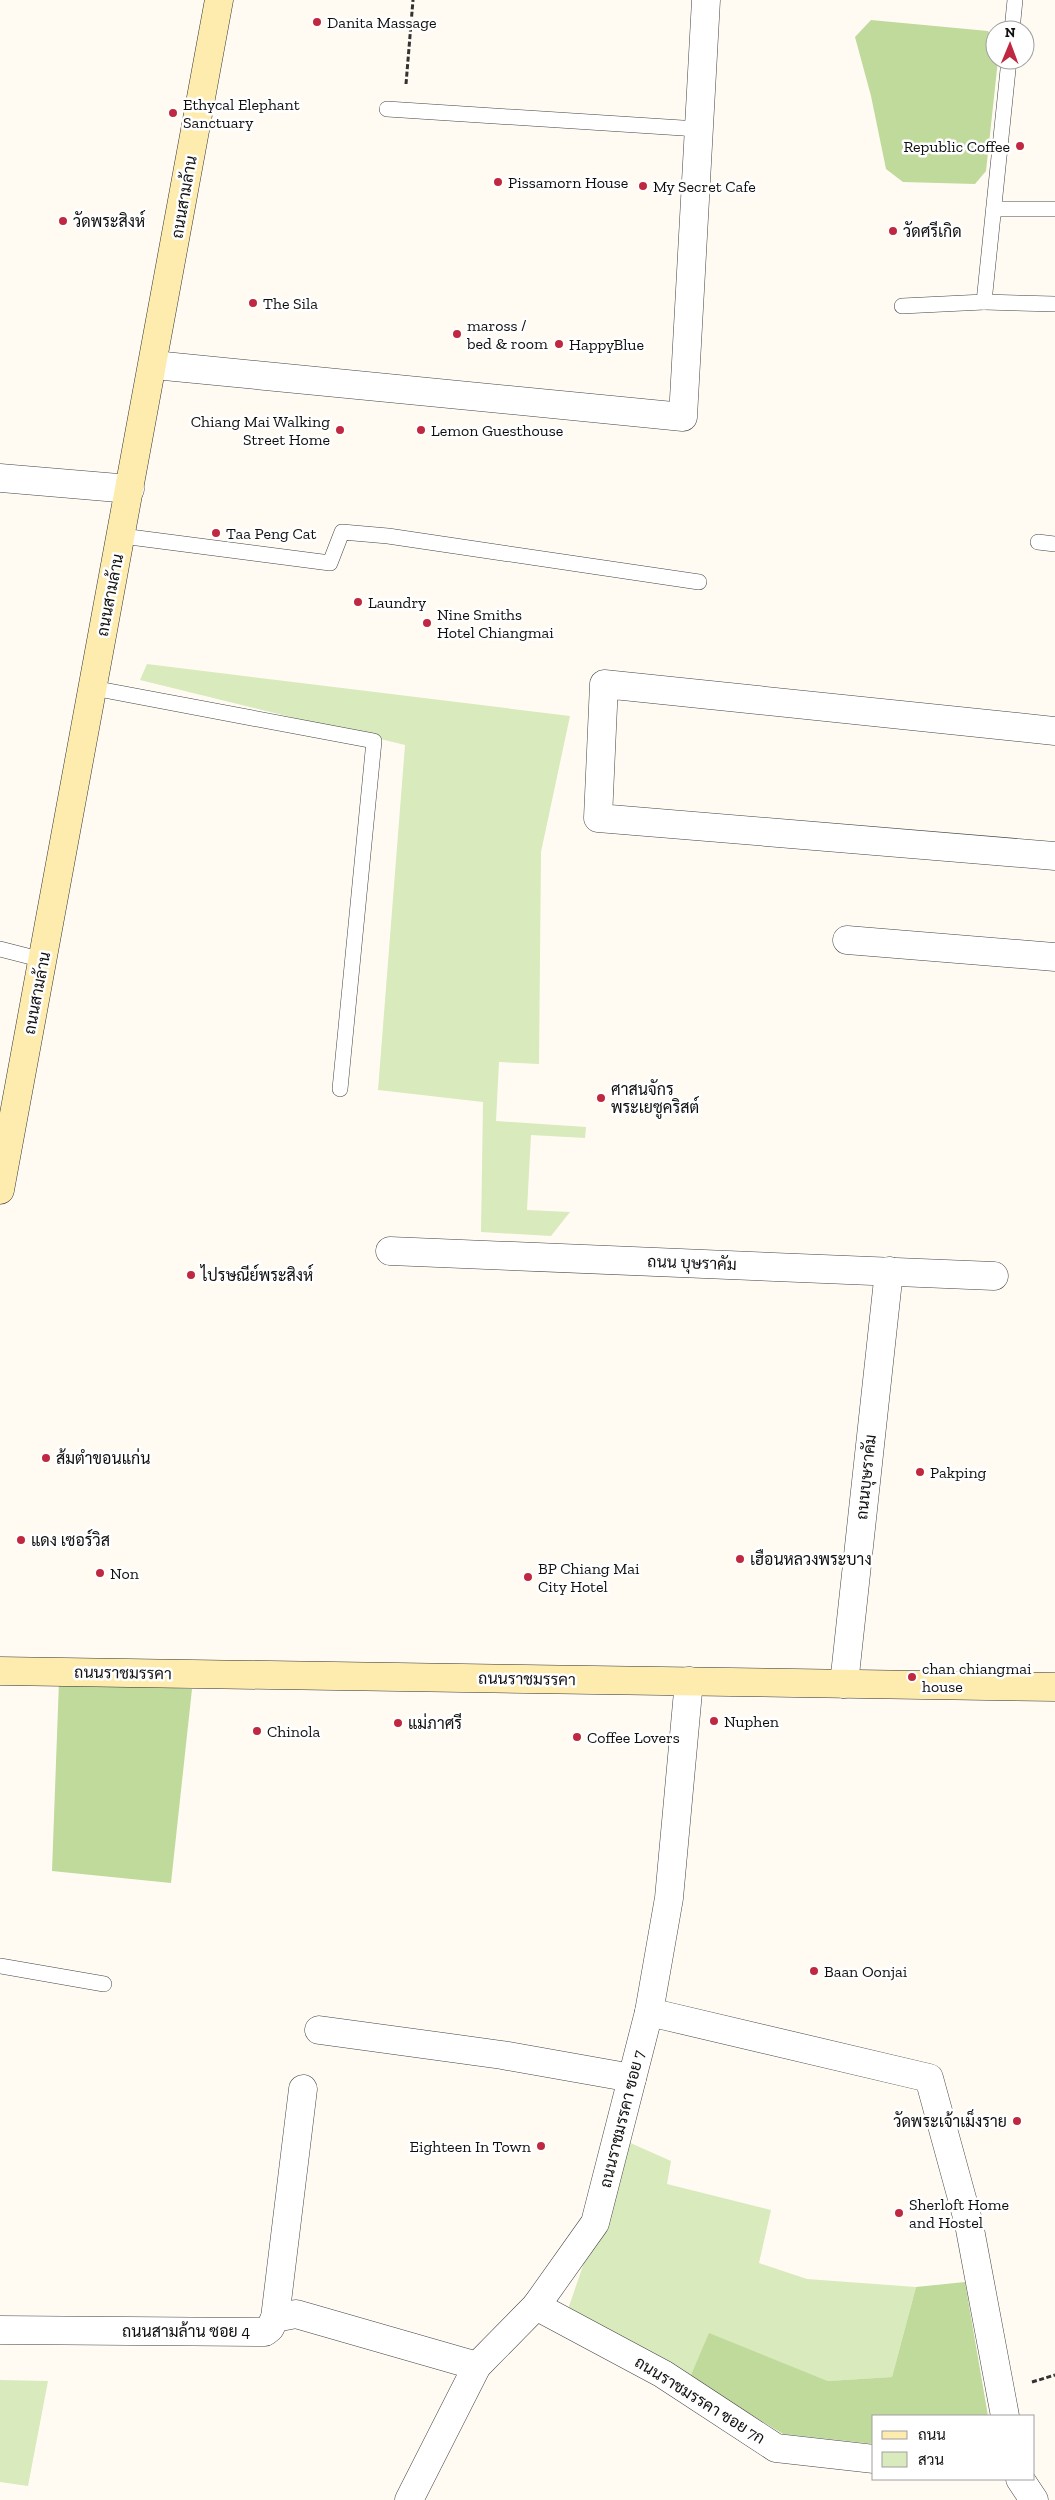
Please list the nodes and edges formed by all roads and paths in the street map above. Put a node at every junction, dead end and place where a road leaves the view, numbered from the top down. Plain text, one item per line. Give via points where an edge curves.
1 (219, 0) edge
2 (413, 0) edge
3 (706, 0) edge
4 (1015, 0) edge
5 (1013, 20) edge
6 (1008, 70) edge
7 (387, 109) dead end
8 (403, 110) junction
9 (698, 129) junction
10 (994, 209) junction
11 (1055, 209) edge
12 (984, 302) junction
13 (1055, 304) edge
14 (902, 306) dead end
15 (154, 365) junction
16 (0, 478) edge
17 (130, 489) junction
18 (122, 536) junction
19 (1038, 542) dead end
20 (1055, 544) edge
21 (699, 582) dead end
22 (93, 688) junction
23 (1055, 731) edge
24 (1055, 856) edge
25 (848, 940) dead end
26 (0, 949) edge
27 (1055, 957) edge
28 (43, 960) junction
29 (340, 1089) dead end
30 (0, 1190) edge
31 (390, 1251) dead end
32 (889, 1271) junction
33 (994, 1276) dead end
34 (0, 1671) edge
35 (689, 1682) junction
36 (844, 1684) junction
37 (1055, 1687) edge
38 (0, 1966) edge
39 (104, 1984) dead end
40 (649, 2012) junction
41 (319, 2030) dead end
42 (632, 2078) junction
43 (303, 2089) dead end
44 (536, 2306) junction
45 (275, 2318) junction
46 (0, 2330) edge
47 (477, 2366) junction
48 (1005, 2415) edge
49 (872, 2459) edge
50 (1021, 2480) edge
51 (409, 2500) edge
52 (1034, 2500) edge

1 - 15 street, ถนนสามล้าน
2 - 8 path
3 - 9 street
4 - 5 lane
6 - 10 lane
7 - 8 lane
8 - 9 lane
9 - 15 street via 683,417
10 - 11 lane
10 - 12 lane
12 - 13 lane
12 - 14 lane
15 - 17 street, ถนนสามล้าน
16 - 17 street
17 - 18 street, ถนนสามล้าน
18 - 21 lane via 330,563 342,532
18 - 22 street, ถนนสามล้าน
19 - 20 lane
22 - 28 street, ถนนสามล้าน
22 - 29 lane via 374,741
23 - 24 street via 604,684 598,818
25 - 27 street
26 - 28 lane
28 - 30 street, ถนนสามล้าน
31 - 32 street, ถนน บุษราคัม
32 - 33 street, ถนน บุษราคัม
32 - 36 street, ถนนบุษราคัม
34 - 35 street, ถนนราชมรรคา
35 - 36 street, ถนนราชมรรคา
35 - 40 street, ถนนราชมรรคา ซอย 7 via 669,1898
36 - 37 street, ถนนราชมรรคา
38 - 39 lane
40 - 42 street, ถนนราชมรรคา ซอย 7
40 - 48 street via 928,2078 969,2224
41 - 42 street via 502,2055
42 - 44 street, ถนนราชมรรคา ซอย 7 via 596,2223
43 - 45 street
44 - 47 street, ถนนราชมรรคา ซอย 7
44 - 49 street, ถนนราชมรรคา ซอย 7ก via 663,2374 776,2448
45 - 46 street, ถนนสามล้าน ซอย 4 via 265,2332
45 - 47 street via 302,2316
47 - 51 street, ถนนราชมรรคา ซอย 7
50 - 52 street

